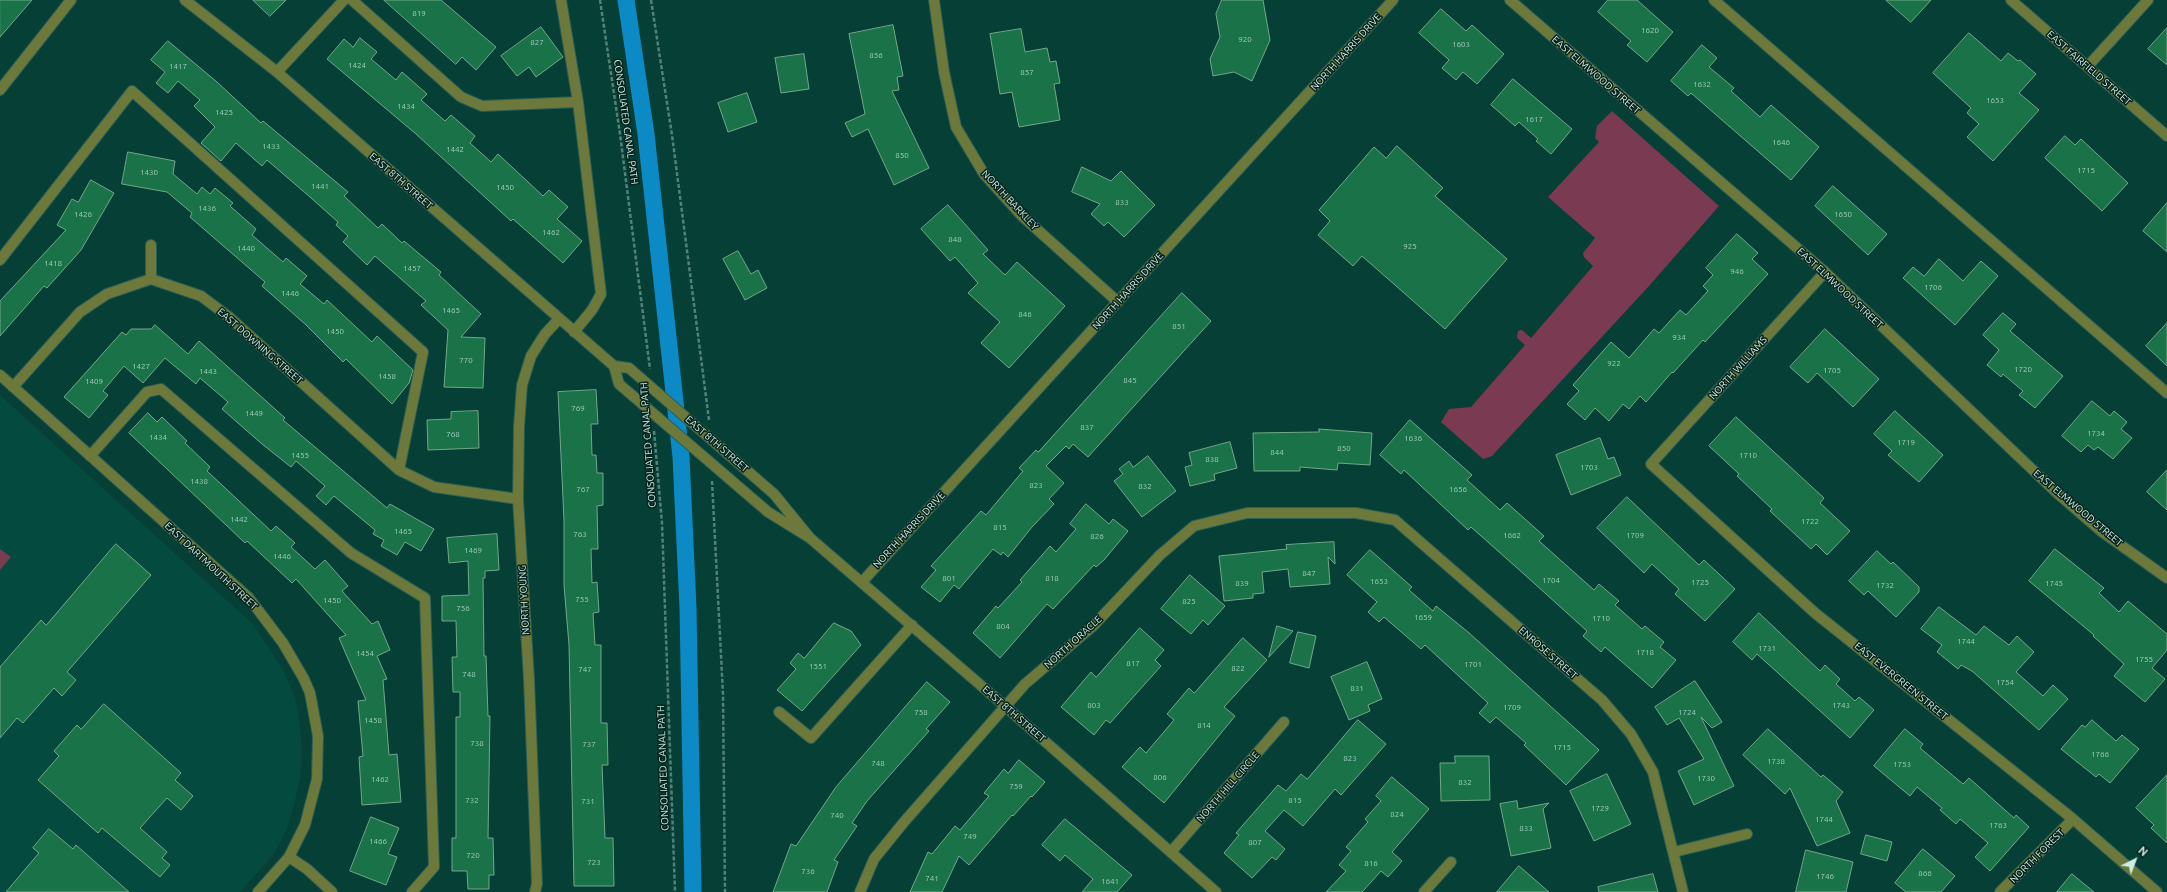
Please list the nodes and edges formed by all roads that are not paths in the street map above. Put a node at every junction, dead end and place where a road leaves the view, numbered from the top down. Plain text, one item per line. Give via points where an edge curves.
1 (71, 0) edge
2 (185, 0) edge
3 (344, 0) edge
4 (352, 0) edge
5 (561, 0) edge
6 (934, 0) edge
7 (1393, 0) edge
8 (1510, 0) edge
9 (1714, 0) edge
10 (2011, 0) edge
11 (2148, 0) edge
12 (2088, 66) junction
13 (277, 72) junction
14 (0, 90) edge
15 (578, 102) junction
16 (2167, 136) edge
17 (151, 245) dead end
18 (0, 260) edge
19 (1825, 272) junction
20 (150, 279) junction
21 (1118, 302) junction
22 (559, 319) junction
23 (574, 332) junction
24 (614, 366) junction
25 (0, 375) edge
26 (13, 386) junction
27 (2167, 393) edge
28 (90, 456) junction
29 (1651, 464) joint
30 (399, 470) junction
31 (518, 499) junction
32 (1356, 513) joint
33 (810, 538) junction
34 (2167, 578) edge
35 (862, 582) junction
36 (912, 625) junction
37 (1006, 707) junction
38 (780, 712) dead end
39 (1284, 722) dead end
40 (2074, 819) junction
41 (1747, 834) dead end
42 (1171, 852) junction
43 (1674, 852) junction
44 (289, 857) junction
45 (1451, 862) dead end
46 (258, 892) edge
47 (332, 892) edge
48 (412, 892) edge
49 (535, 892) edge
50 (860, 892) edge
51 (1216, 892) edge
52 (1424, 892) edge
53 (1683, 892) edge
54 (2000, 892) edge
55 (2157, 892) edge

1 - 14 street
2 - 13 street, EAST 8TH STREET
3 - 13 street
4 - 15 street via 461,97 472,103 482,106
5 - 15 street
6 - 21 street, NORTH BARKLEY via 944,72 956,127 984,174 1021,215
7 - 21 street, NORTH HARRIS DRIVE
8 - 19 street, EAST ELMWOOD STREET
9 - 27 street
10 - 12 street, EAST FAIRFIELD STREET
11 - 12 street
12 - 16 street, EAST FAIRFIELD STREET
13 - 22 street, EAST 8TH STREET
15 - 23 street via 601,294
17 - 20 street
18 - 30 street via 132,91 423,352
19 - 29 street, NORTH WILLIAMS
19 - 34 street, EAST ELMWOOD STREET via 2056,492 2101,531
20 - 26 street via 107,294 80,312
20 - 30 street, EAST DOWNING STREET via 201,296 235,322
21 - 35 street, NORTH HARRIS DRIVE
22 - 23 street, EAST 8TH STREET
22 - 31 street, NORTH YOUNG via 545,334 531,356 522,385 518,426
23 - 24 street, EAST 8TH STREET
24 - 33 street, EAST 8TH STREET via 628,368 774,494
24 - 33 street, EAST 8TH STREET via 619,384 768,512
25 - 26 street, EAST DARTMOUTH STREET
26 - 28 street, EAST DARTMOUTH STREET
28 - 44 street, EAST DARTMOUTH STREET via 249,598 284,643 304,679 310,693 318,736 317,779 305,825
28 - 48 street via 147,392 161,389 351,553 424,598 434,866
29 - 40 street, EAST EVERGREEN STREET via 1815,613
30 - 31 street, EAST DOWNING STREET via 434,487
31 - 49 street, NORTH YOUNG via 529,679 537,884
32 - 37 street, NORTH ORACLE via 1247,513 1194,526 1160,556 1093,626 1025,684
32 - 43 street, ENROSE STREET via 1394,520 1602,700 1631,734 1653,772
33 - 35 street, EAST 8TH STREET
35 - 36 street, EAST 8TH STREET
36 - 37 street, EAST 8TH STREET
36 - 38 street via 812,738
37 - 42 street, EAST 8TH STREET
37 - 50 street, NORTH ORACLE via 874,859
39 - 42 street, NORTH HILL CIRCLE
40 - 54 street, NORTH FOREST
40 - 55 street, EAST EVERGREEN STREET
41 - 43 street
42 - 51 street, EAST 8TH STREET
43 - 53 street, ENROSE STREET
44 - 46 street, EAST DARTMOUTH STREET
44 - 47 street via 307,869
45 - 52 street

